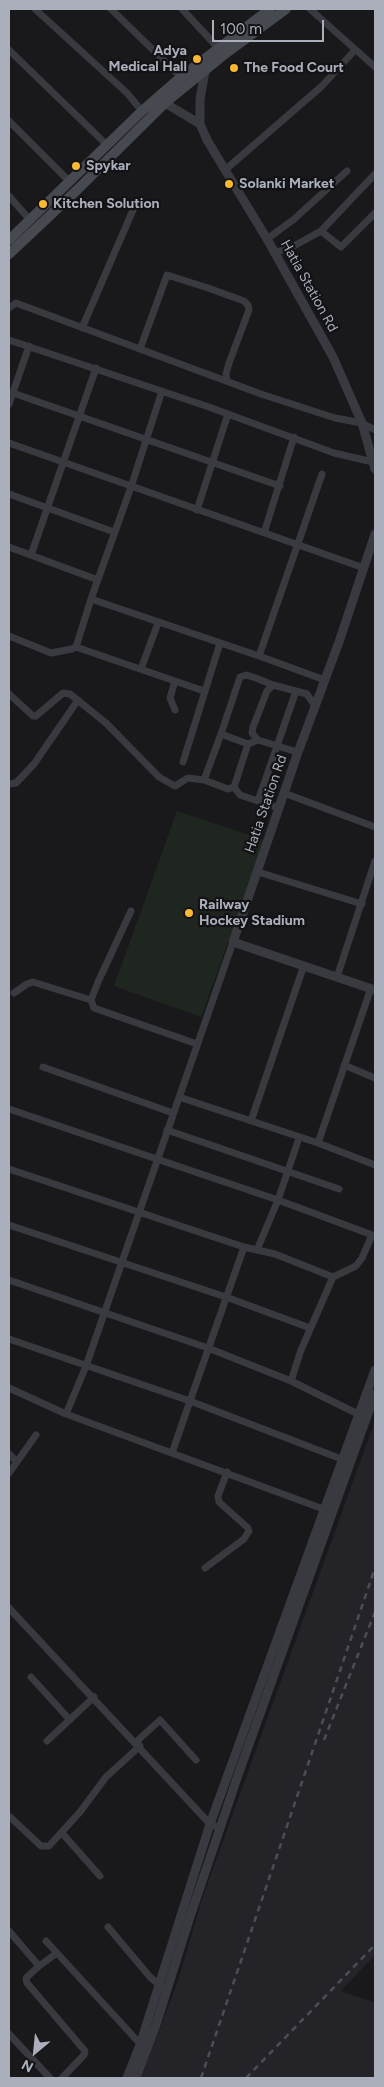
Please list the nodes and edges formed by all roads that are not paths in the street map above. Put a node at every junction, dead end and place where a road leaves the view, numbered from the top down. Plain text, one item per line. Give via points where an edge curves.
1 (35, 9) edge
2 (111, 9) edge
3 (182, 9) edge
4 (270, 9) edge
5 (286, 9) edge
6 (310, 9) edge
7 (9, 50) edge
8 (355, 50) junction
9 (222, 51) junction
10 (202, 67) junction
11 (375, 67) edge
12 (184, 80) junction
13 (162, 100) junction
14 (142, 111) junction
15 (9, 121) edge
16 (200, 124) junction
17 (107, 145) junction
18 (225, 170) junction
19 (347, 171) dead end
20 (375, 174) edge
21 (70, 182) junction
22 (9, 196) edge
23 (136, 203) dead end
24 (375, 213) edge
25 (30, 220) junction
26 (321, 231) junction
27 (266, 239) junction
28 (9, 240) edge
29 (274, 253) junction
30 (9, 254) edge
31 (9, 308) edge
32 (82, 328) junction
33 (9, 340) edge
34 (30, 346) junction
35 (140, 349) junction
36 (96, 368) junction
37 (227, 381) junction
38 (162, 391) junction
39 (13, 393) junction
40 (9, 404) edge
41 (228, 414) junction
42 (81, 415) junction
43 (362, 423) junction
44 (375, 430) edge
45 (294, 437) junction
46 (146, 440) junction
47 (9, 443) edge
48 (64, 462) junction
49 (212, 462) junction
50 (374, 466) edge
51 (322, 474) dead end
52 (280, 486) junction
53 (131, 487) junction
54 (9, 494) edge
55 (47, 509) junction
56 (197, 510) junction
57 (114, 532) junction
58 (264, 533) junction
59 (375, 534) edge
60 (297, 544) junction
61 (9, 547) edge
62 (31, 555) junction
63 (364, 568) junction
64 (98, 580) junction
65 (91, 599) junction
66 (158, 623) junction
67 (9, 636) edge
68 (220, 643) junction
69 (76, 646) junction
70 (259, 656) junction
71 (141, 669) junction
72 (325, 680) junction
73 (175, 681) junction
74 (273, 685) junction
75 (204, 691) junction
76 (296, 691) junction
77 (9, 694) edge
78 (78, 700) junction
79 (315, 706) junction
80 (175, 710) dead end
81 (221, 734) junction
82 (258, 740) junction
83 (248, 744) junction
84 (277, 746) junction
85 (297, 755) junction
86 (183, 762) dead end
87 (204, 780) junction
88 (9, 784) edge
89 (234, 787) junction
90 (284, 793) junction
91 (258, 801) junction
92 (279, 808) junction
93 (375, 827) edge
94 (375, 861) edge
95 (258, 872) junction
96 (362, 904) junction
97 (132, 911) dead end
98 (233, 942) junction
99 (304, 965) junction
100 (337, 977) junction
101 (373, 989) edge
102 (14, 993) dead end
103 (92, 1000) junction
104 (197, 1044) junction
105 (344, 1065) junction
106 (43, 1067) dead end
107 (375, 1078) edge
108 (179, 1097) junction
109 (9, 1109) edge
110 (173, 1113) junction
111 (250, 1121) junction
112 (167, 1130) junction
113 (299, 1138) junction
114 (318, 1143) junction
115 (158, 1159) junction
116 (375, 1164) edge
117 (9, 1169) edge
118 (287, 1171) junction
119 (339, 1189) dead end
120 (278, 1200) junction
121 (140, 1211) junction
122 (9, 1225) edge
123 (374, 1236) edge
124 (244, 1247) junction
125 (257, 1250) junction
126 (122, 1262) junction
127 (333, 1277) junction
128 (9, 1280) edge
129 (226, 1297) junction
130 (103, 1312) junction
131 (310, 1328) junction
132 (9, 1338) edge
133 (208, 1348) junction
134 (86, 1366) junction
135 (375, 1370) edge
136 (291, 1381) junction
137 (9, 1388) edge
138 (375, 1394) edge
139 (190, 1400) junction
140 (66, 1414) junction
141 (363, 1416) junction
142 (36, 1435) dead end
143 (172, 1453) junction
144 (9, 1454) edge
145 (344, 1460) junction
146 (17, 1462) junction
147 (227, 1472) junction
148 (9, 1473) edge
149 (326, 1510) junction
150 (204, 1568) dead end
151 (10, 1611) edge
152 (30, 1677) dead end
153 (94, 1697) junction
154 (70, 1720) junction
155 (47, 1741) dead end
156 (138, 1744) junction
157 (196, 1760) dead end
158 (9, 1816) edge
159 (210, 1824) junction
160 (220, 1828) junction
161 (62, 1833) junction
162 (100, 1876) dead end
163 (108, 1927) dead end
164 (9, 1931) edge
165 (46, 1941) dead end
166 (57, 1953) junction
167 (39, 1966) junction
168 (163, 1988) junction
169 (9, 2034) edge
170 (143, 2048) junction
171 (50, 2078) edge
172 (62, 2078) edge
173 (127, 2078) edge
174 (136, 2078) edge

1 - 14 street via 127,92
2 - 12 street
3 - 9 street
4 - 9 main road
5 - 9 main road
6 - 8 street
7 - 17 street
8 - 11 street
8 - 18 street via 317,90
9 - 10 main road
10 - 12 main road
10 - 16 street
12 - 13 main road
13 - 14 main road
13 - 16 street
13 - 30 main road via 77,190
14 - 17 main road
15 - 21 street
16 - 18 street, Hatia Station Rd
17 - 21 main road
18 - 27 street, Hatia Station Rd
19 - 27 street via 294,220
20 - 26 street
21 - 25 main road
22 - 25 street
23 - 32 street
24 - 26 street via 341,247
25 - 28 main road
26 - 29 street
27 - 29 street, Hatia Station Rd
29 - 43 street, Hatia Station Rd via 333,357
31 - 32 street via 16,302
32 - 35 street
33 - 34 street
34 - 36 street
34 - 39 street
35 - 37 street
35 - 37 street via 167,275 244,301 249,310 229,363
36 - 38 street
36 - 42 street
37 - 43 street via 335,418
38 - 41 street
38 - 46 street
39 - 40 street
39 - 42 street
41 - 45 street
41 - 49 street
42 - 46 street
42 - 48 street
43 - 44 street
43 - 50 street, Hatia Station Rd
45 - 50 street
45 - 52 street
46 - 49 street
46 - 53 street
47 - 48 street
48 - 53 street
48 - 55 street
49 - 52 street
49 - 56 street
51 - 60 street
52 - 58 street
53 - 56 street
53 - 57 street
54 - 55 street
55 - 57 street
55 - 62 street
56 - 58 street
57 - 64 street
58 - 60 street
59 - 63 street, Hatia Station Rd
60 - 63 street
60 - 70 street
61 - 62 street
62 - 64 street
63 - 72 street, Hatia Station Rd
64 - 65 street
65 - 66 street
65 - 69 street
66 - 68 street
66 - 71 street
67 - 69 street via 51,653
68 - 70 street
68 - 75 street
69 - 71 street
70 - 72 street
71 - 73 street
72 - 79 street, Hatia Station Rd
73 - 75 street
73 - 80 street via 170,698
74 - 76 street
74 - 81 street via 256,678 240,677
74 - 82 street via 267,691 253,727 252,733
75 - 86 street
76 - 79 street via 307,694
76 - 84 street
77 - 78 street via 33,716 63,693
78 - 87 street via 120,736 159,777 175,786 188,778
78 - 88 street via 34,764 16,783
79 - 85 street, Hatia Station Rd
81 - 83 street
81 - 87 street
82 - 83 street
82 - 84 street
83 - 89 street
84 - 85 street
84 - 91 street
85 - 90 street, Hatia Station Rd
87 - 89 street via 228,789
89 - 91 street via 240,795
90 - 92 street, Hatia Station Rd
90 - 93 street
91 - 92 street
92 - 95 street, Hatia Station Rd
94 - 96 street
95 - 96 street
95 - 98 street, Hatia Station Rd
96 - 100 street
97 - 103 street
98 - 99 street
98 - 104 street
99 - 100 street
99 - 111 street
100 - 101 street
101 - 105 street
102 - 103 street via 33,982
103 - 104 street via 94,1008
104 - 108 street
105 - 107 street
105 - 114 street
106 - 110 street
108 - 110 street
108 - 111 street
109 - 115 street
110 - 112 street
111 - 113 street
112 - 115 street
112 - 118 street
113 - 114 street
113 - 118 street
114 - 116 street
115 - 120 street
115 - 121 street
117 - 121 street
118 - 119 street
118 - 120 street
120 - 123 street
120 - 125 street
121 - 124 street
121 - 126 street
122 - 126 street
123 - 127 street via 356,1266
124 - 125 street
124 - 129 street
125 - 127 street
126 - 129 street
126 - 130 street
127 - 131 street
128 - 130 street
129 - 131 street
129 - 133 street
130 - 133 street
130 - 134 street
131 - 136 street
132 - 134 street
133 - 136 street
133 - 139 street
134 - 139 street
134 - 140 street
135 - 141 street
136 - 141 street
137 - 140 street
138 - 141 street
139 - 143 street
139 - 145 street
140 - 143 street
141 - 145 street
141 - 160 street
142 - 146 street
143 - 147 street
144 - 146 street
145 - 149 street
146 - 148 street
147 - 149 street
147 - 150 street via 218,1496 219,1502 249,1531 244,1539
149 - 159 street
151 - 153 street
152 - 154 street
153 - 154 street
153 - 156 street
154 - 155 street
156 - 157 street via 160,1720
156 - 159 street
156 - 161 street via 106,1777
158 - 161 street via 42,1846 49,1846
159 - 160 street
159 - 168 street
160 - 168 street
161 - 162 street
163 - 168 street
164 - 167 street
165 - 166 street
166 - 167 street
166 - 170 street
167 - 172 street via 25,1980 85,2051
168 - 170 street
169 - 171 street
170 - 173 street
170 - 174 street

